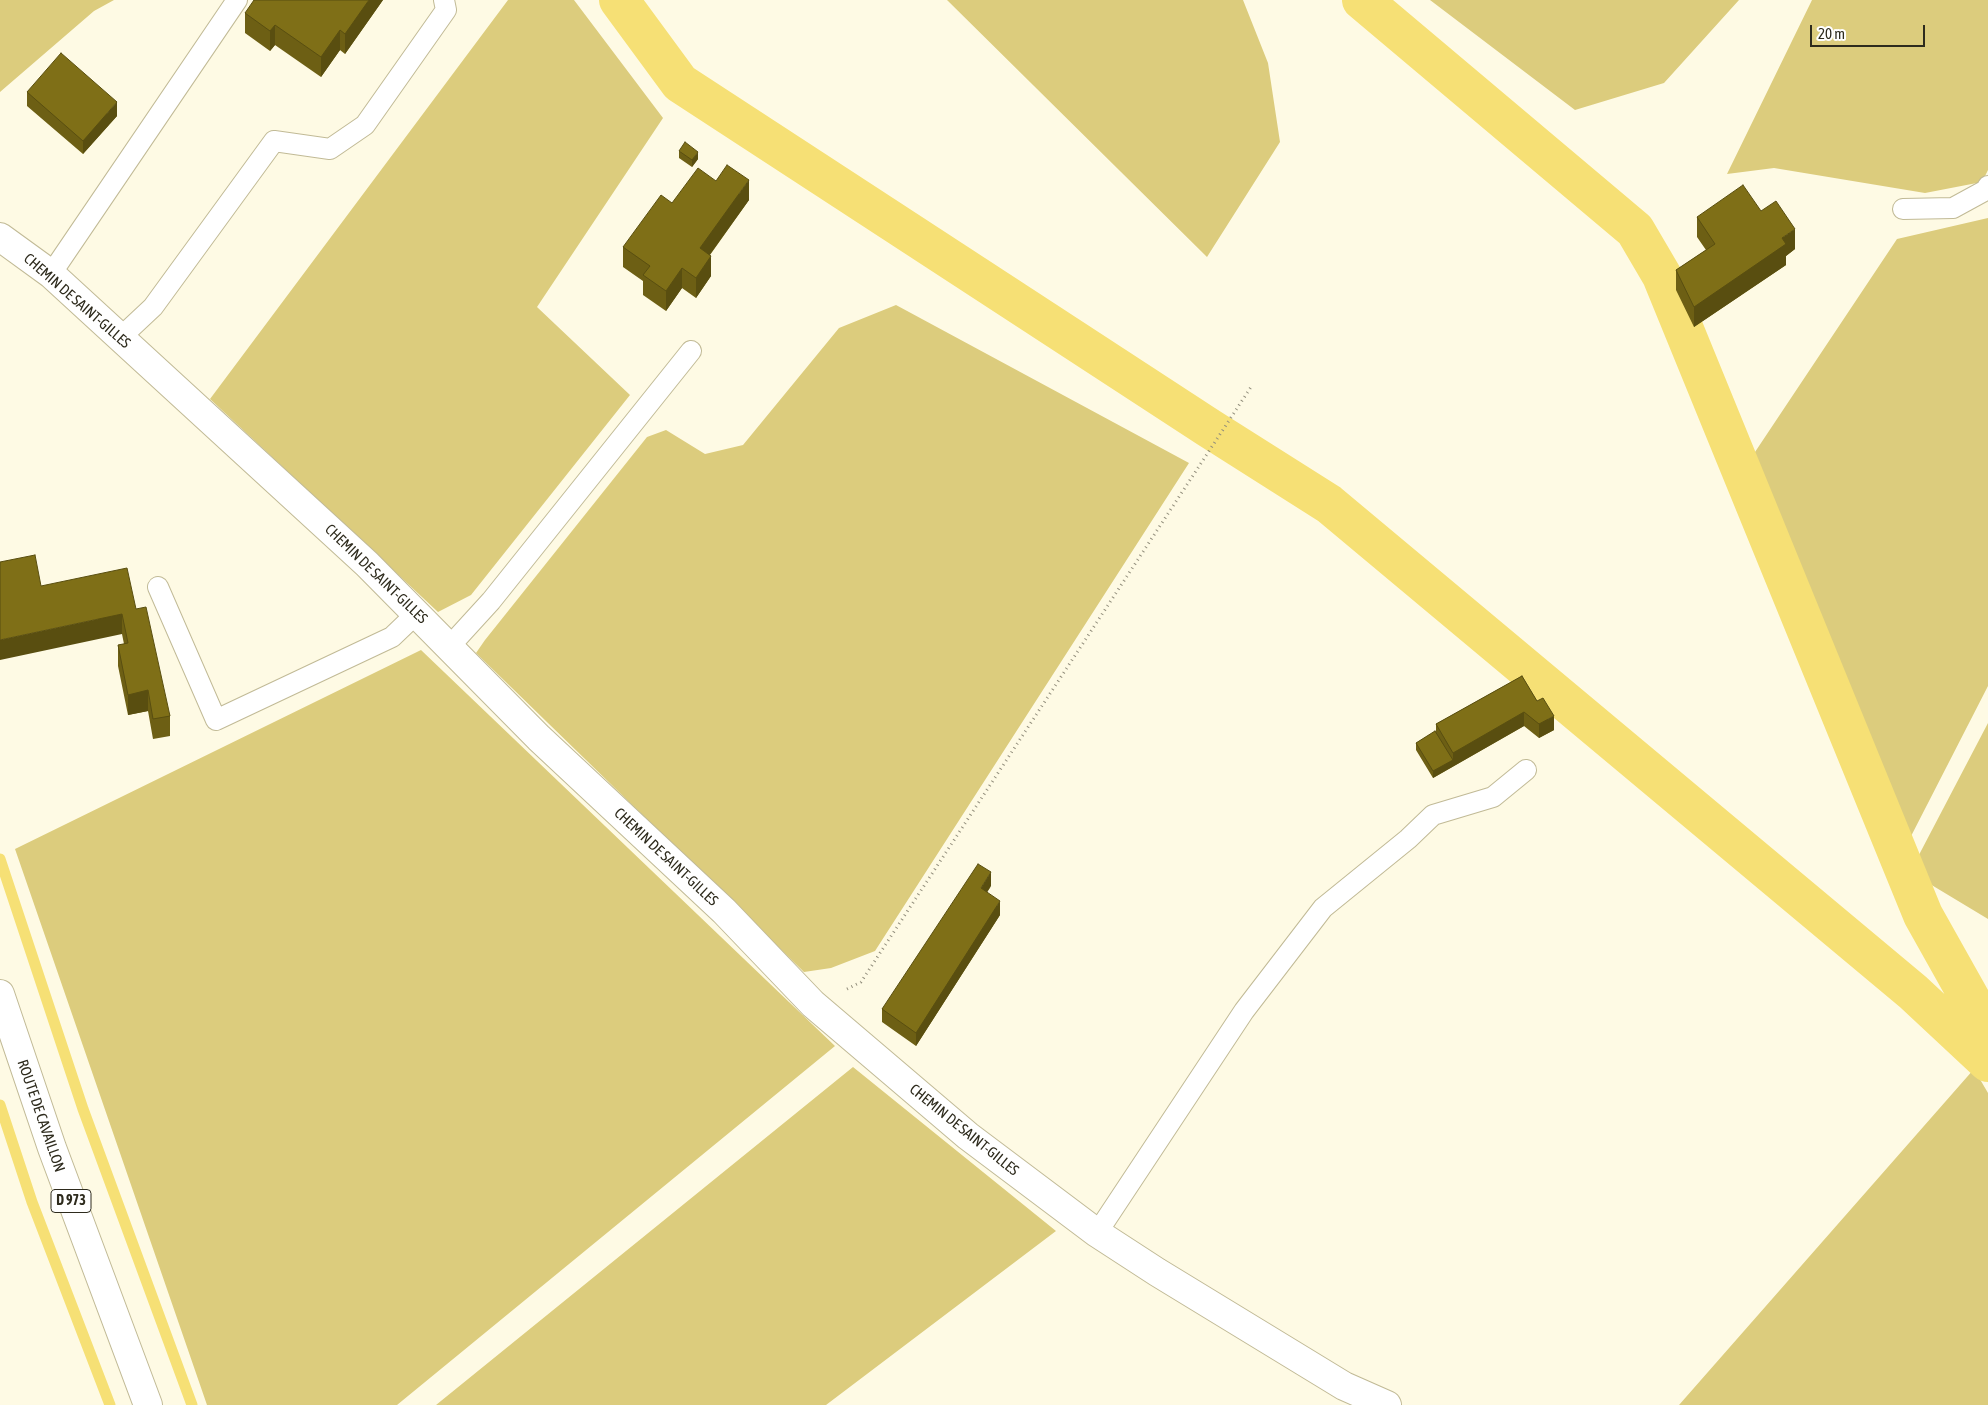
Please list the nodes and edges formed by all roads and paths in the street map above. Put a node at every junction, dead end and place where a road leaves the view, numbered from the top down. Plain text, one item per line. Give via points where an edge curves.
1 (237, 0) edge
2 (444, 0) edge
3 (1988, 186) edge
4 (1903, 209) dead end
5 (0, 237) edge
6 (50, 274) junction
7 (121, 337) junction
8 (691, 351) dead end
9 (1251, 388) dead end
10 (158, 587) dead end
11 (416, 614) junction
12 (449, 647) junction
13 (1526, 770) dead end
14 (1, 1000) edge
15 (813, 1004) junction
16 (1097, 1233) junction
17 (148, 1405) edge
18 (1386, 1405) edge

1 - 6 lane
2 - 7 lane via 446,10 364,125 330,149 274,141 153,307
3 - 4 lane via 1953,208
5 - 6 street, CHEMIN DE SAINT-GILLES
6 - 7 street, CHEMIN DE SAINT-GILLES
7 - 11 street, CHEMIN DE SAINT-GILLES via 367,564
8 - 12 lane via 491,601
9 - 15 path via 861,982
10 - 11 lane via 216,720 392,637
11 - 12 street, CHEMIN DE SAINT-GILLES
12 - 15 street, CHEMIN DE SAINT-GILLES via 538,738 724,911
13 - 16 lane via 1493,797 1433,815 1323,908 1244,1011
14 - 17 street, ROUTE DE CAVAILLON / D 973 via 52,1148
15 - 16 street, CHEMIN DE SAINT-GILLES via 968,1136
16 - 18 street, CHEMIN DE SAINT-GILLES via 1344,1386

